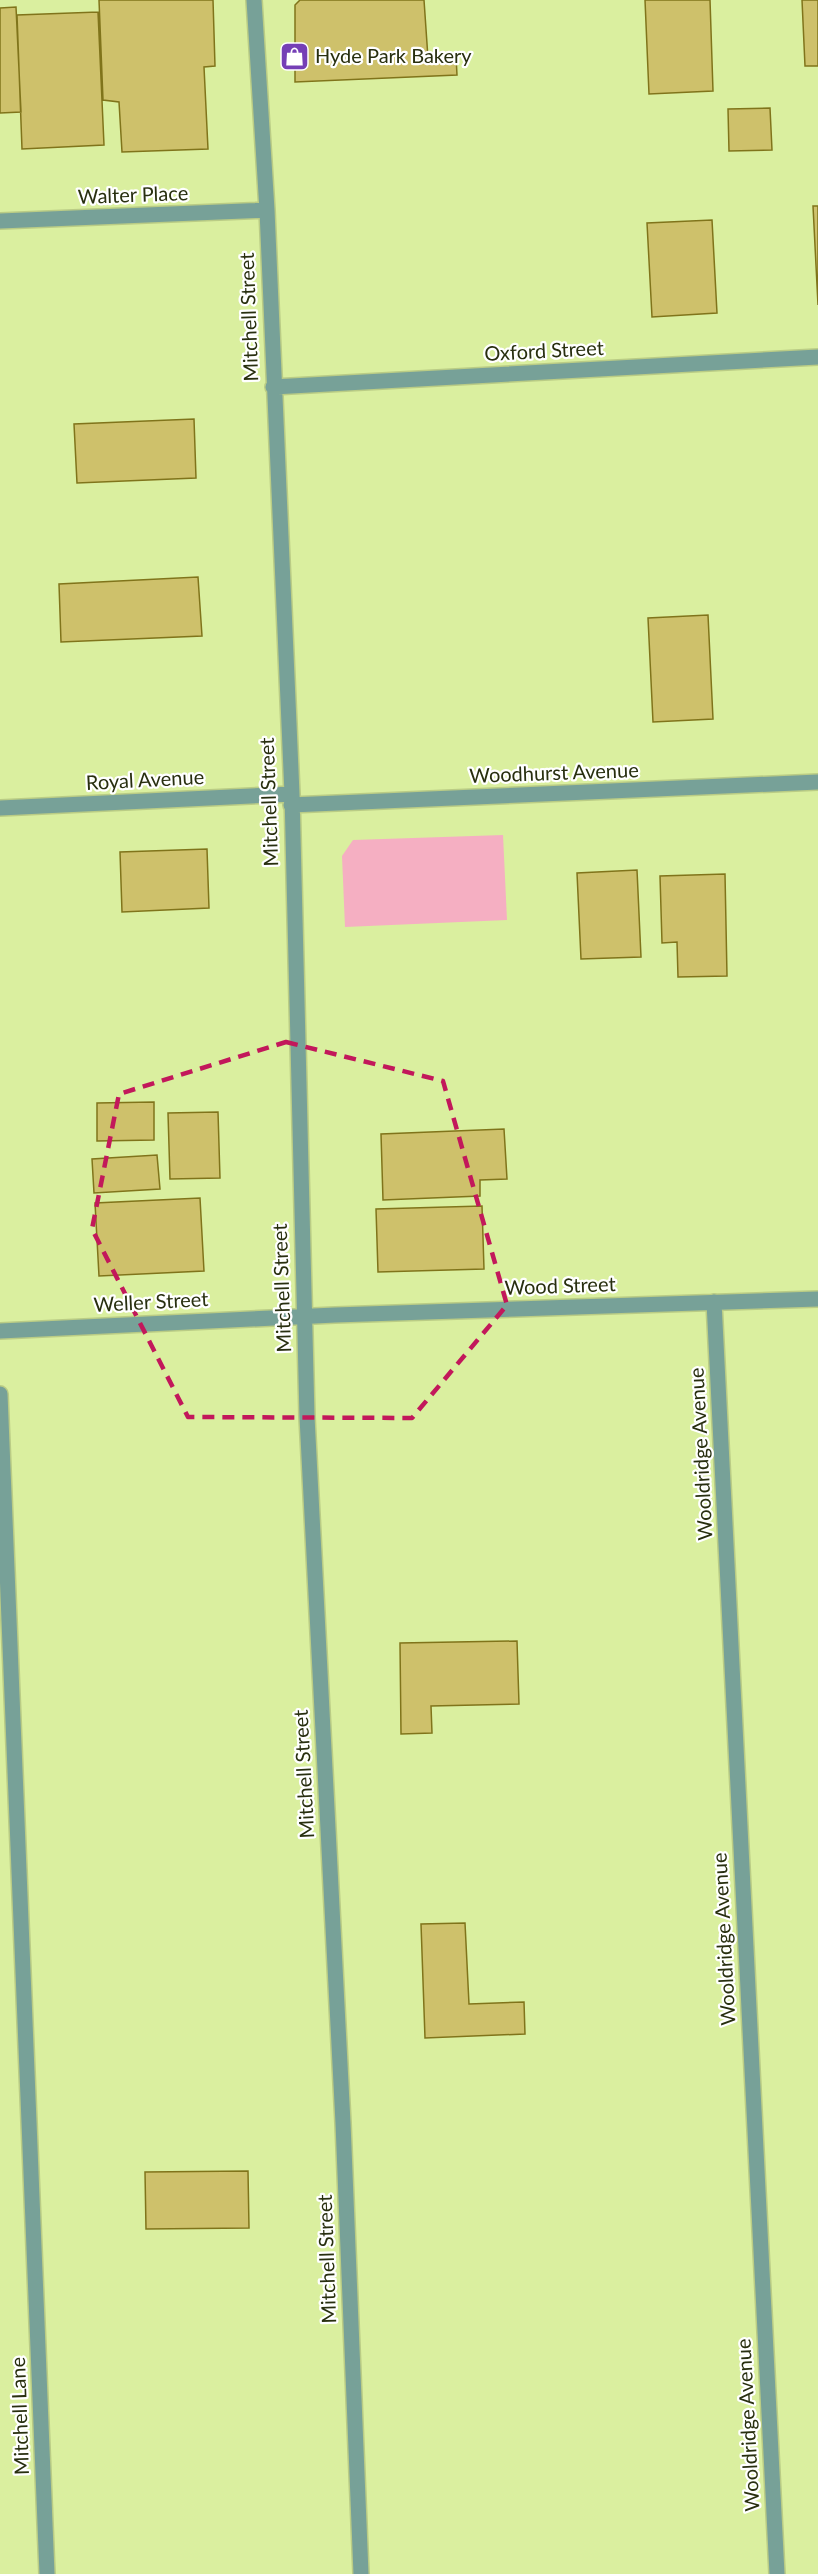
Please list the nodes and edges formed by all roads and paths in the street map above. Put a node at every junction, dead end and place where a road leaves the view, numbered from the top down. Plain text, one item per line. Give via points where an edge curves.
1 (254, 0) edge
2 (267, 210) junction
3 (0, 220) edge
4 (818, 357) edge
5 (273, 387) junction
6 (818, 782) edge
7 (291, 800) junction
8 (0, 808) edge
9 (818, 1299) edge
10 (714, 1302) junction
11 (304, 1316) junction
12 (0, 1331) edge
13 (0, 1394) edge
14 (47, 2574) edge
15 (361, 2574) edge
16 (777, 2574) edge

1 - 2 street, Mitchell Street
2 - 3 street, Walter Place
2 - 5 street, Mitchell Street
4 - 5 street, Oxford Street
5 - 7 street, Mitchell Street
6 - 7 street, Woodhurst Avenue
7 - 8 street, Royal Avenue
7 - 11 street, Mitchell Street
9 - 10 street, Wood Street
10 - 11 street, Wood Street
10 - 16 street, Wooldridge Avenue
11 - 12 street, Weller Street
11 - 15 street, Mitchell Street
13 - 14 street, Mitchell Lane

